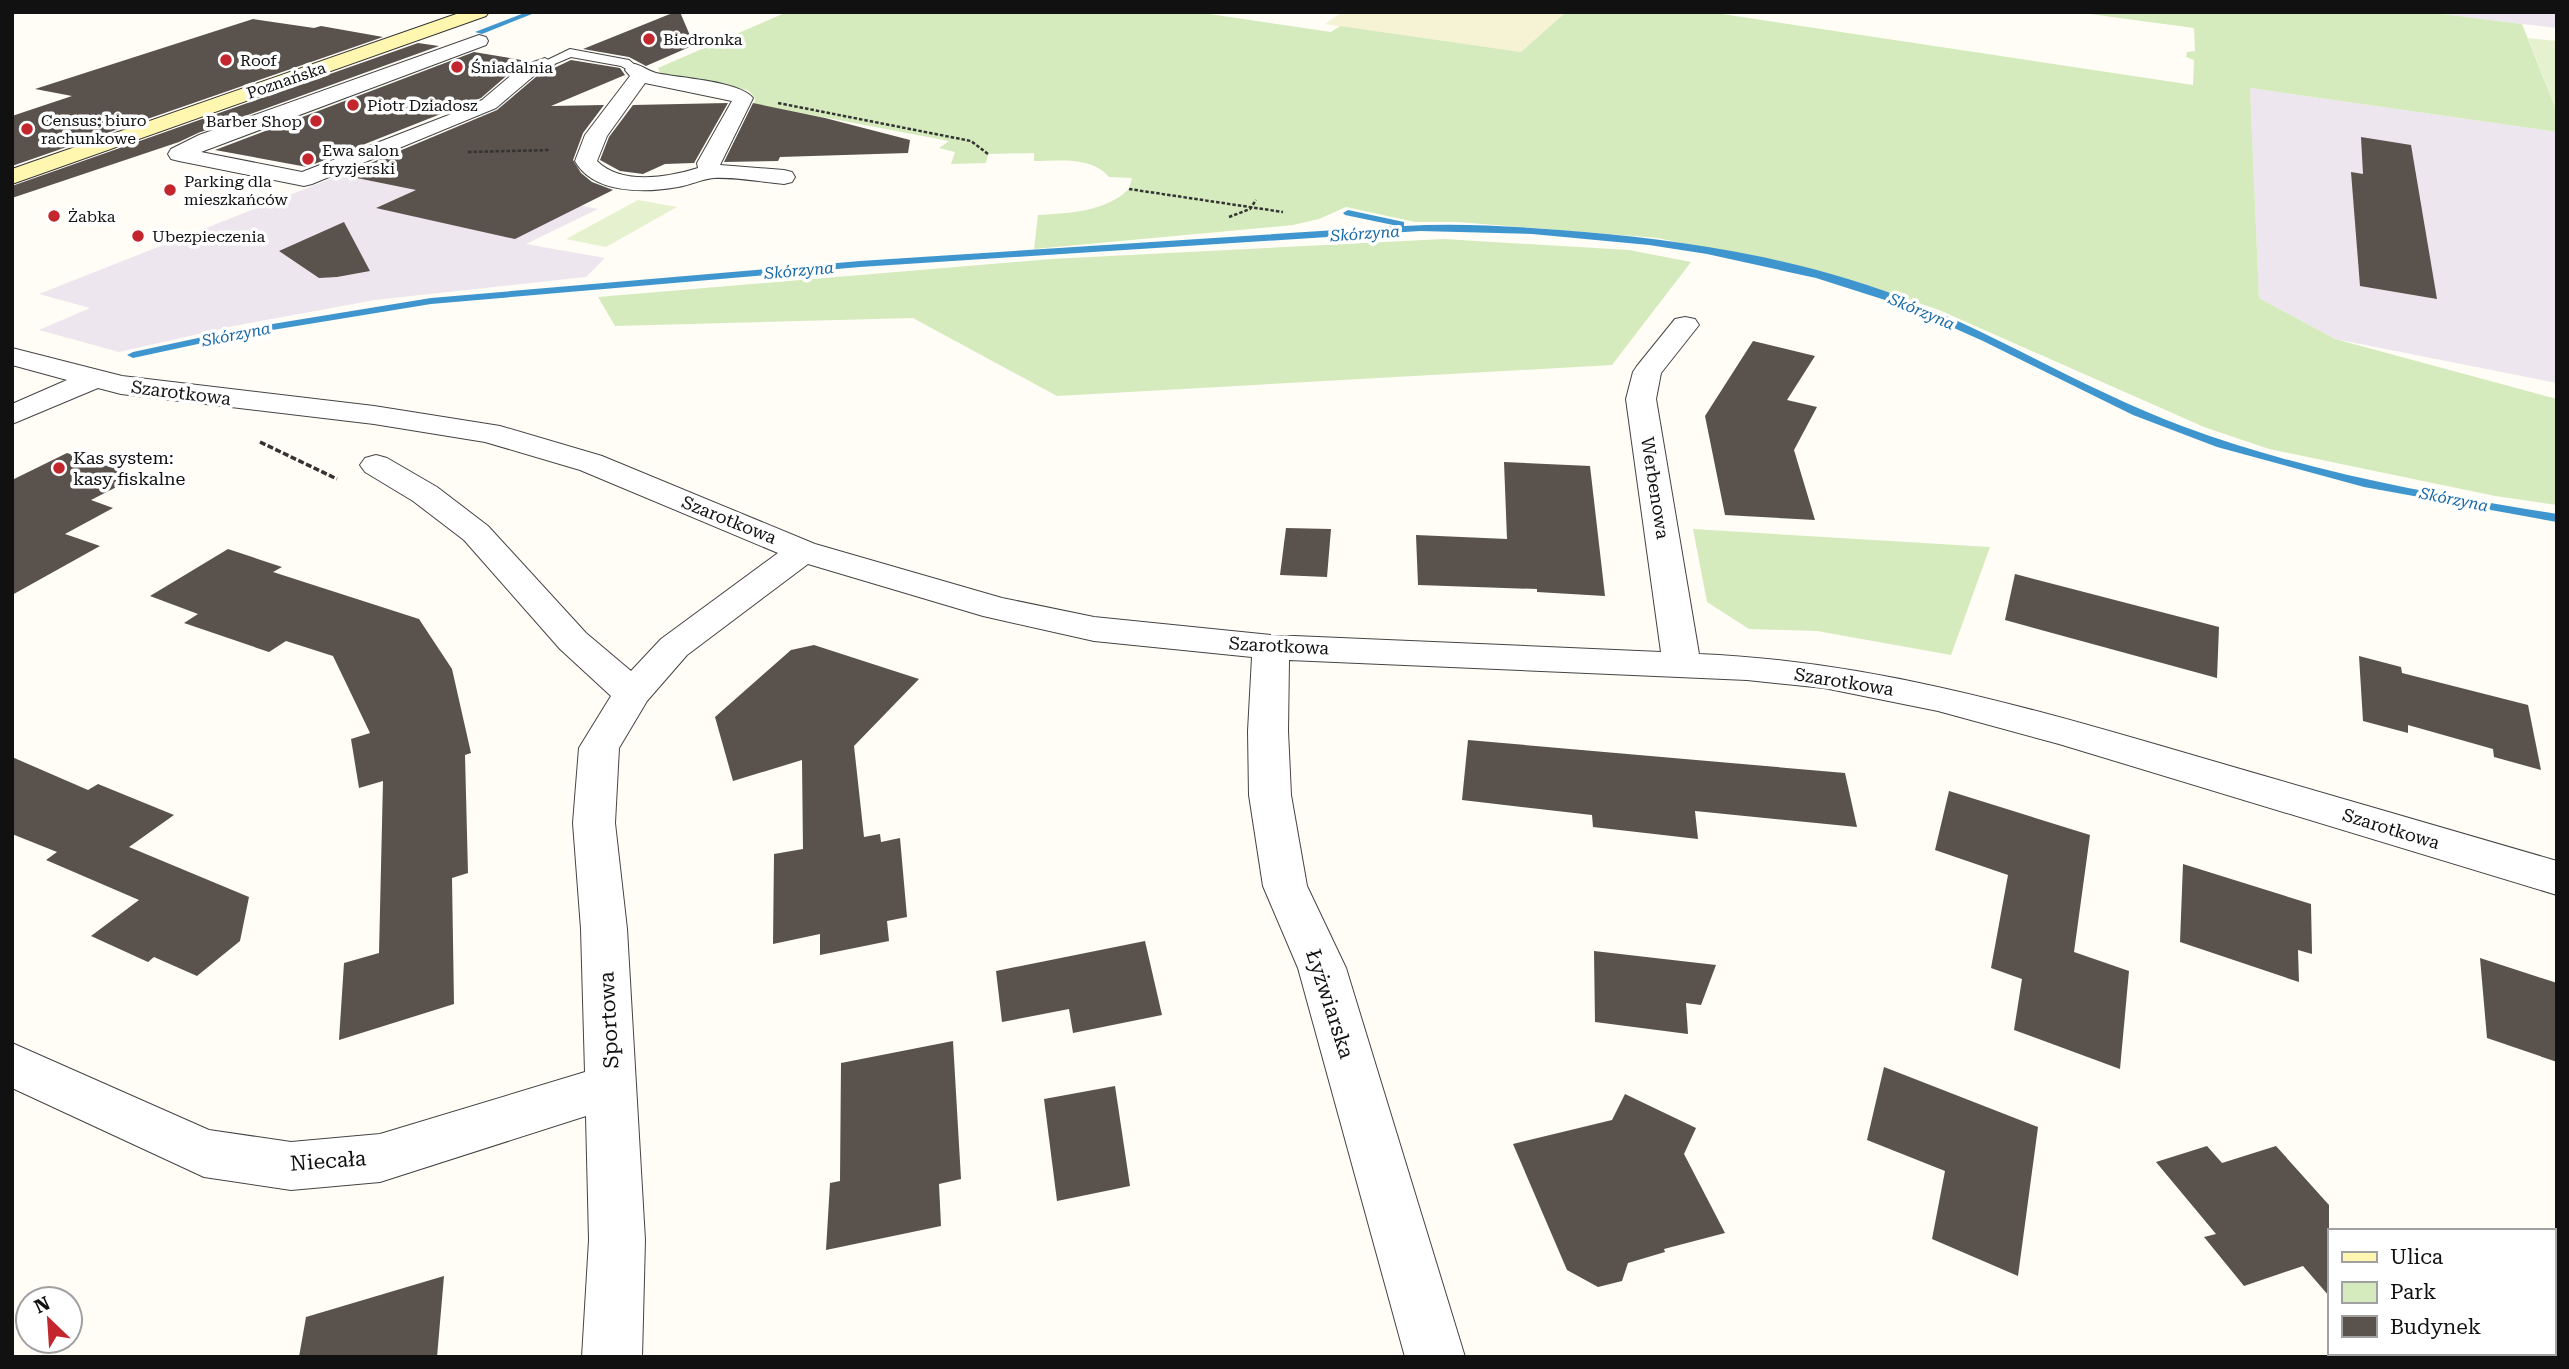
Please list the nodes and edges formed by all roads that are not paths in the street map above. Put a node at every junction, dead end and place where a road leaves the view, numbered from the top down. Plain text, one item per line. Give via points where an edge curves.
1 (481, 12) edge
2 (479, 41) dead end
3 (545, 64) joint
4 (638, 73) junction
5 (152, 127) junction
6 (207, 140) junction
7 (711, 171) junction
8 (12, 177) edge
9 (784, 177) dead end
10 (1685, 325) dead end
11 (12, 356) edge
12 (93, 379) junction
13 (12, 415) edge
14 (376, 465) dead end
15 (803, 551) junction
16 (1271, 647) junction
17 (1682, 664) junction
18 (632, 693) junction
19 (2557, 878) edge
20 (12, 1064) edge
21 (612, 1086) junction
22 (612, 1357) edge
23 (1435, 1357) edge

1 - 5 street, Poznańska
2 - 6 street
3 - 4 lane via 570,53 625,63
3 - 6 street via 528,70 489,104 466,116 304,179 179,154
4 - 7 street via 743,98 708,163
4 - 7 street via 596,135 586,161 590,168 614,180 658,183
5 - 6 street
5 - 8 street, Poznańska
7 - 9 street
10 - 17 street, Werbenowa via 1647,372 1641,400
11 - 12 street, Szarotkowa
12 - 13 street
12 - 15 street, Szarotkowa via 489,433 591,463
14 - 18 street via 425,494 476,533 573,641
15 - 16 street, Szarotkowa via 983,604 1094,629
15 - 18 street, Sportowa via 674,647
16 - 17 street, Szarotkowa
16 - 23 street, Łyżwiarska via 1270,795 1285,886 1322,968
17 - 19 street, Szarotkowa via 1824,677 1939,698
18 - 21 street, Sportowa via 599,748 594,822
20 - 21 street, Niecała via 204,1153 291,1166 380,1158
21 - 22 street, Sportowa via 617,1240

